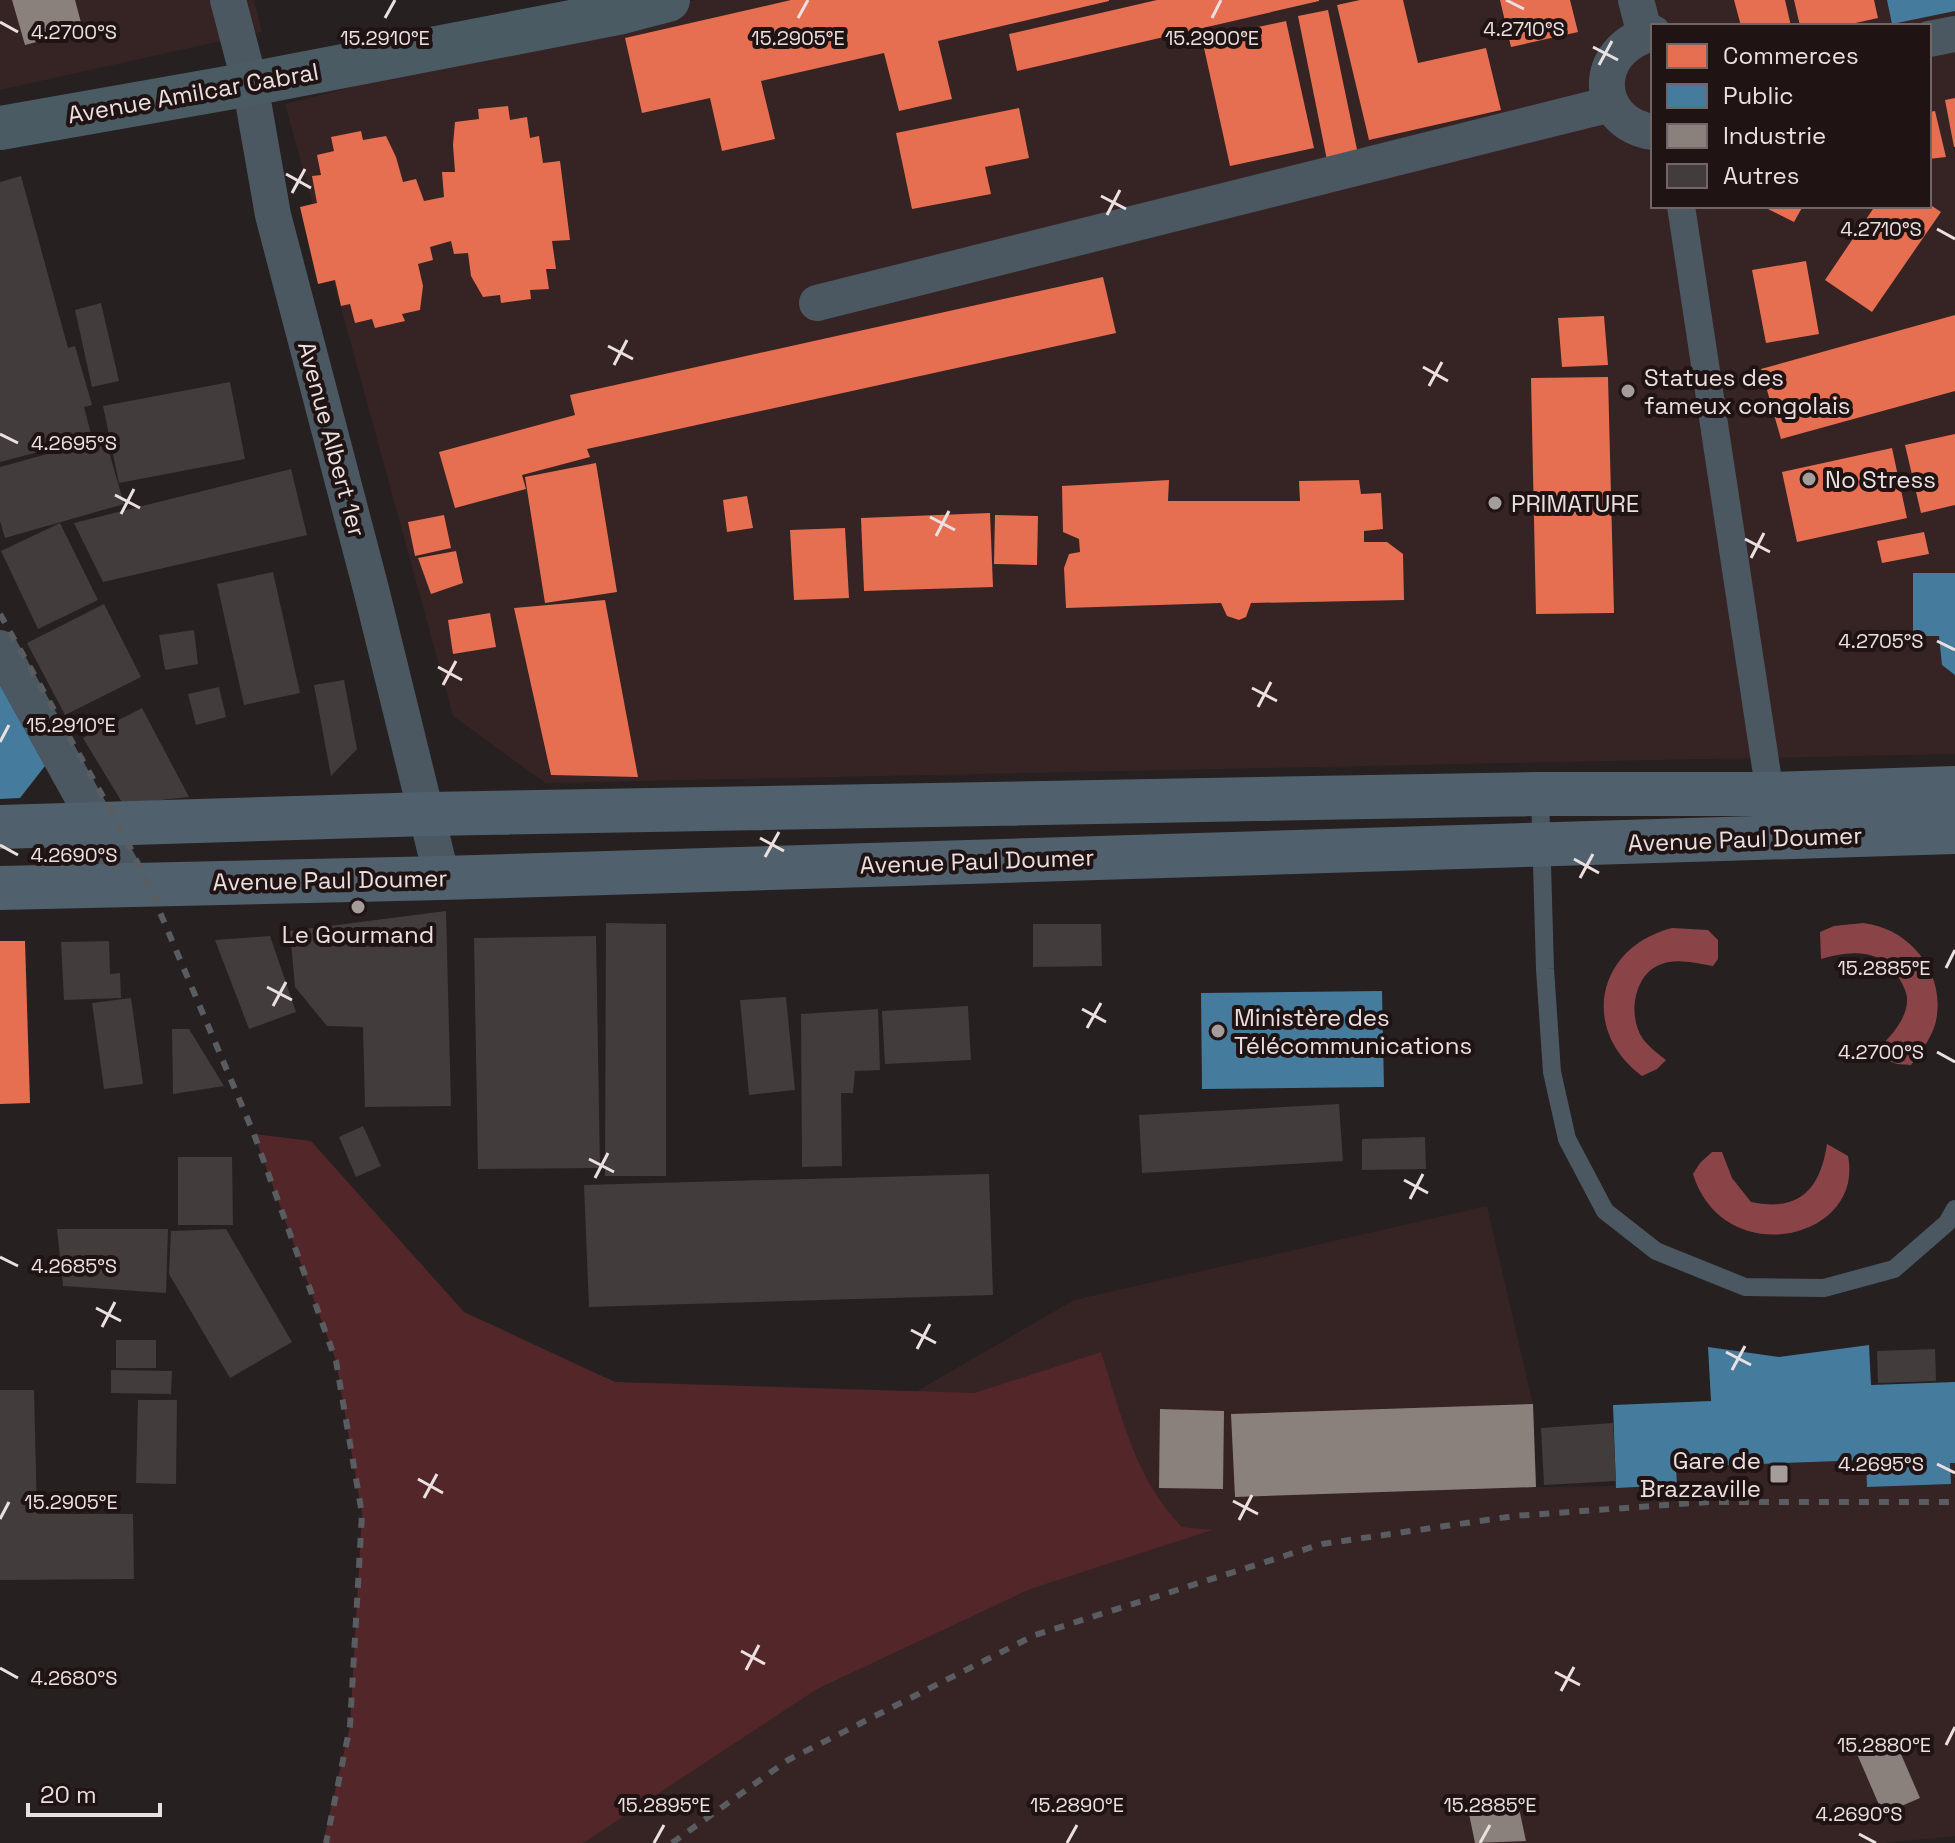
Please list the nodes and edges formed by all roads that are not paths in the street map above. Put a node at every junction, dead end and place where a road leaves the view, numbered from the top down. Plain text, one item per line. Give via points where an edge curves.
1 (228, 0) edge
2 (668, 0) edge
3 (1636, 0) edge
4 (1649, 34) edge
5 (1955, 34) edge
6 (1931, 39) edge
7 (250, 84) junction
8 (1611, 104) junction
9 (0, 128) edge
10 (1651, 132) edge
11 (1681, 208) edge
12 (817, 303) dead end
13 (0, 648) edge
14 (1955, 788) edge
15 (1540, 794) junction
16 (1770, 794) junction
17 (1233, 800) junction
18 (428, 814) junction
19 (96, 825) junction
20 (0, 827) edge
21 (1955, 832) edge
22 (1540, 845) junction
23 (1235, 852) junction
24 (442, 878) junction
25 (130, 883) junction
26 (0, 888) edge
27 (1955, 1209) edge

1 - 7 street, Avenue Albert 1er
2 - 7 main road, Avenue Amilcar Cabral
3 - 4 street
4 - 8 street via 1620,49 1609,66
5 - 6 street
7 - 9 main road, Avenue Amilcar Cabral
7 - 18 street, Avenue Albert 1er via 273,215
8 - 10 street via 1623,120
8 - 12 street
11 - 16 street
13 - 19 street
14 - 16 main road, Avenue Paul Doumer
15 - 16 main road, Avenue Paul Doumer
15 - 17 main road, Avenue Paul Doumer
15 - 22 lane
17 - 18 main road, Avenue Paul Doumer
17 - 23 main road
18 - 19 main road, Avenue Paul Doumer
18 - 24 street, Avenue Albert 1er
19 - 20 main road, Avenue Paul Doumer
19 - 25 street
21 - 22 main road, Avenue Paul Doumer
22 - 23 main road, Avenue Paul Doumer
22 - 27 lane via 1552,1072 1567,1139 1605,1211 1656,1251 1745,1287 1824,1288 1894,1269 1947,1223
23 - 24 main road, Avenue Paul Doumer
24 - 25 main road, Avenue Paul Doumer
25 - 26 main road, Avenue Paul Doumer

